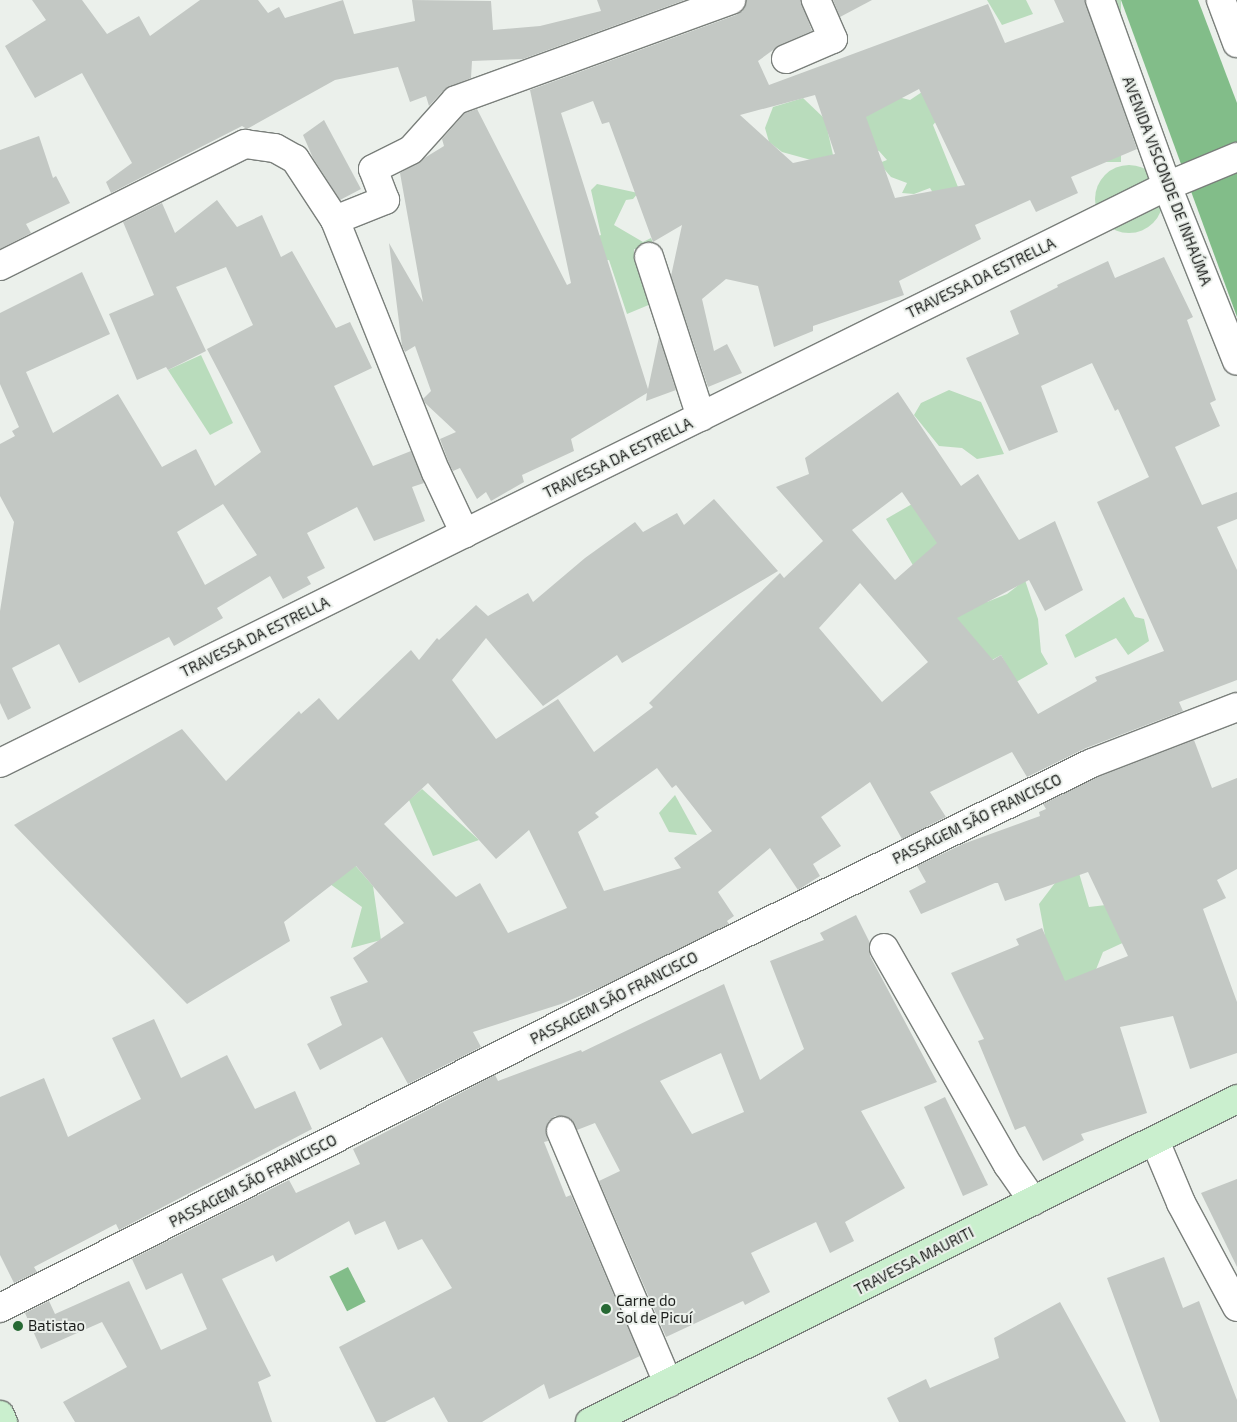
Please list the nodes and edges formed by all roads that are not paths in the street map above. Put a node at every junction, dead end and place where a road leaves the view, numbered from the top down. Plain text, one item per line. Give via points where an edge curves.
1 (731, 0) edge
2 (816, 0) edge
3 (1100, 0) edge
4 (1221, 0) edge
5 (1237, 43) edge
6 (786, 59) dead end
7 (1237, 157) edge
8 (1168, 186) junction
9 (335, 220) junction
10 (649, 257) dead end
11 (0, 266) edge
12 (1237, 361) edge
13 (701, 417) junction
14 (465, 534) junction
15 (1237, 707) edge
16 (0, 763) edge
17 (884, 948) dead end
18 (1237, 1099) edge
19 (561, 1131) dead end
20 (1155, 1141) junction
21 (1033, 1201) junction
22 (1237, 1307) edge
23 (0, 1308) edge
24 (668, 1383) junction
25 (0, 1415) edge
26 (3, 1422) edge
27 (590, 1422) edge

1 - 9 street via 456,100 411,150 373,169 385,200
2 - 6 street via 833,39
3 - 8 street, AVENIDA VISCONDE DE INHAÚMA
4 - 5 street
7 - 8 street, TRAVESSA DA ESTRELLA
8 - 12 street, AVENIDA VISCONDE DE INHAÚMA
8 - 13 street, TRAVESSA DA ESTRELLA
9 - 11 street via 295,159 275,148 246,144
9 - 14 street via 436,472
10 - 13 street
13 - 14 street, TRAVESSA DA ESTRELLA
14 - 16 street, TRAVESSA DA ESTRELLA
15 - 23 street, PASSAGEM SÃO FRANCISCO via 1092,763 631,989
17 - 21 street via 1008,1165
18 - 20 main road, TRAVESSA MAURITI
19 - 24 street
20 - 21 main road, TRAVESSA MAURITI
20 - 22 street via 1181,1203
21 - 24 main road, TRAVESSA MAURITI
24 - 27 main road, TRAVESSA MAURITI
25 - 26 main road

